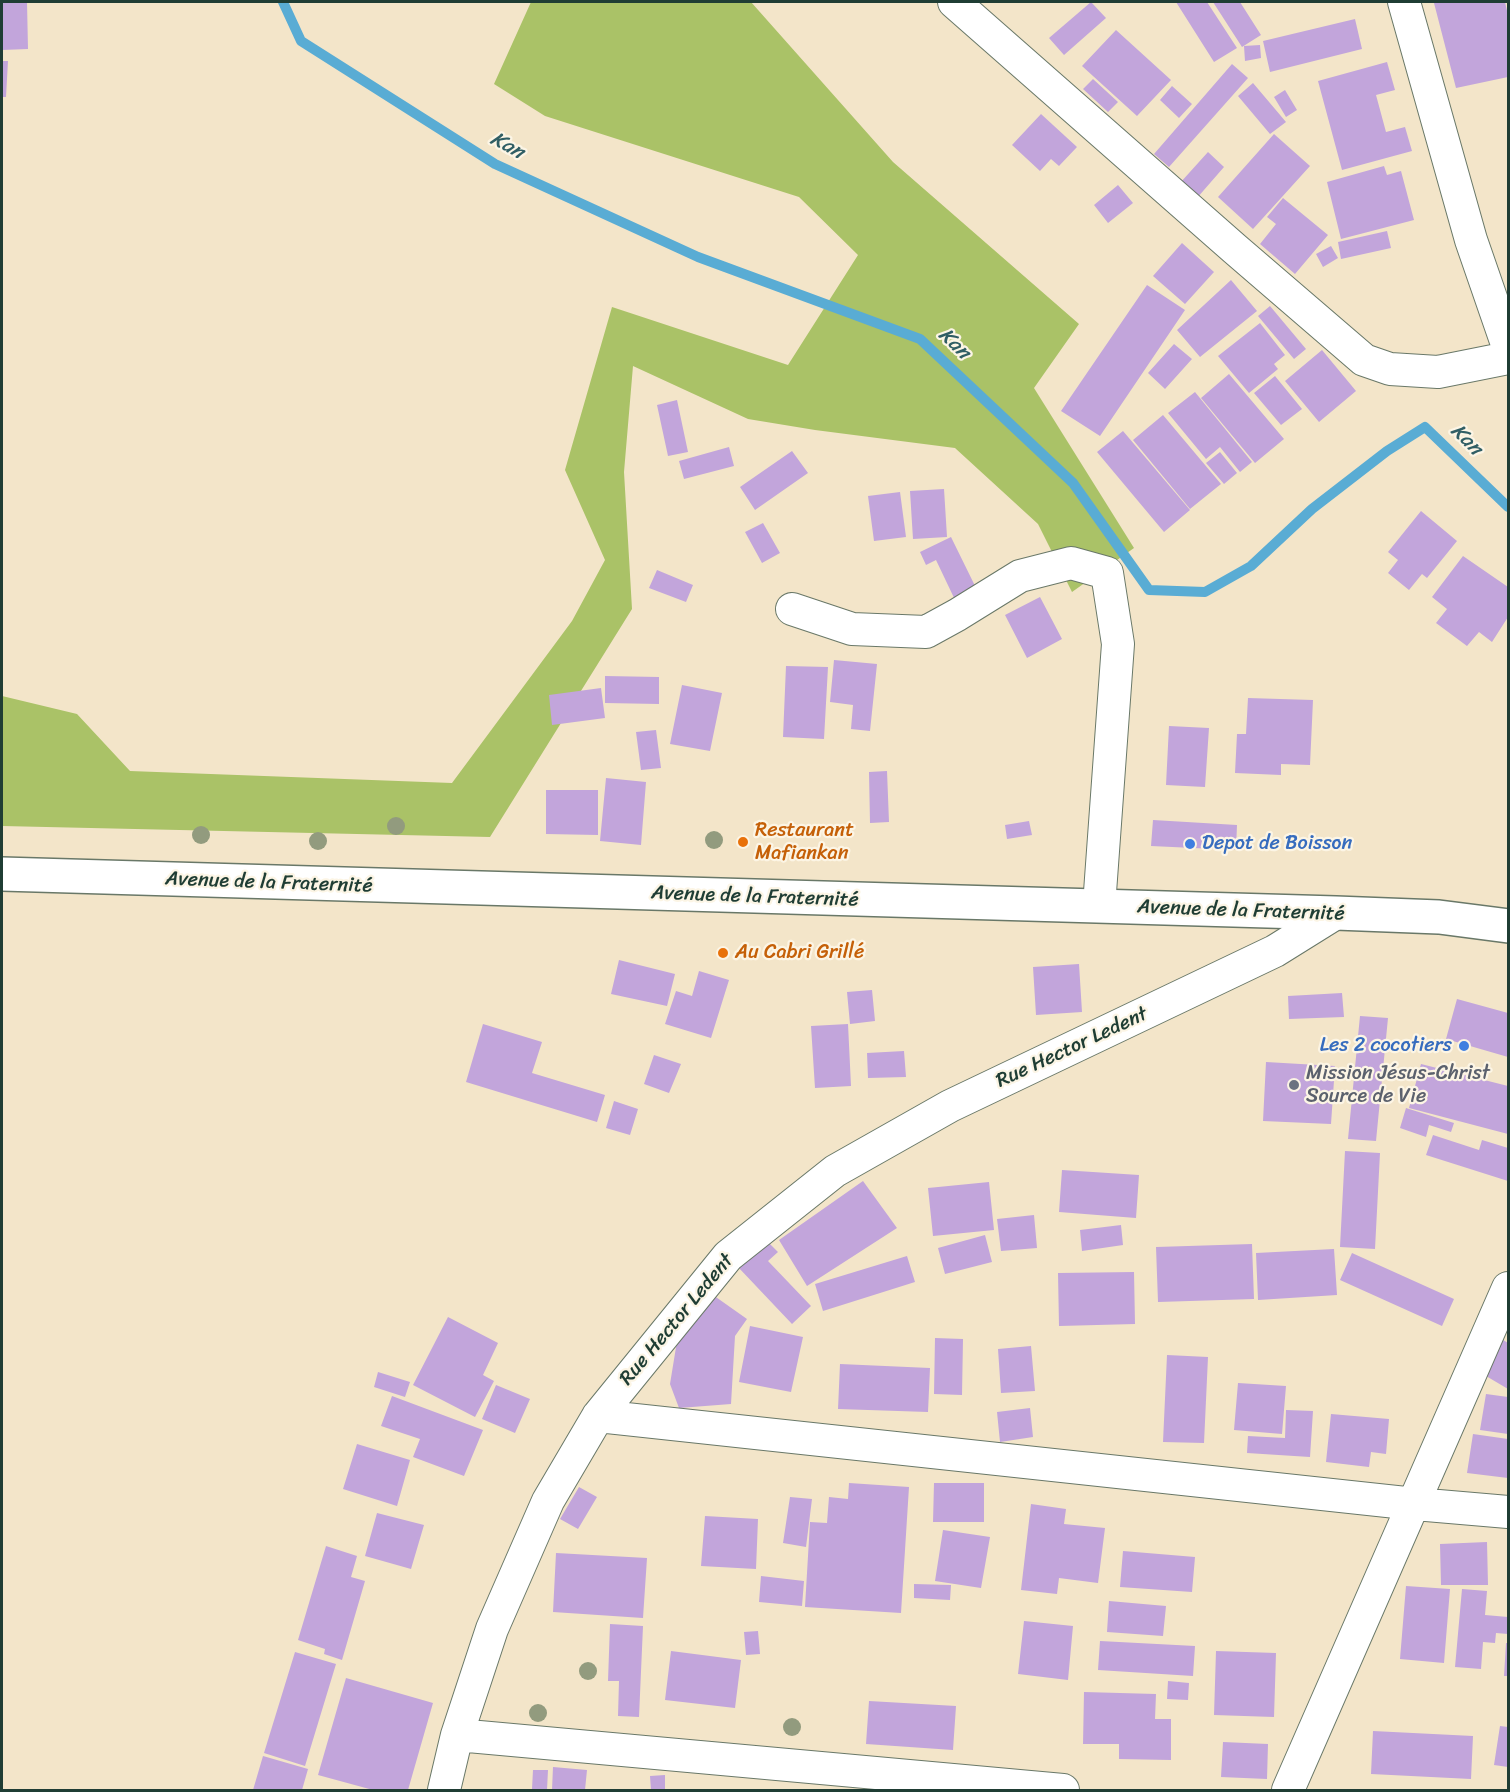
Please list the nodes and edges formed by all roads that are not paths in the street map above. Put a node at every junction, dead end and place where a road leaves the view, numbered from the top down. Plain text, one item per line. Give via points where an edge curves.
1 (954, 2) edge
2 (1404, 2) edge
3 (1509, 347) edge
4 (1509, 358) edge
5 (792, 609) dead end
6 (2, 874) edge
7 (1099, 906) junction
8 (1336, 913) junction
9 (1509, 926) edge
10 (1509, 1288) edge
11 (598, 1416) junction
12 (1415, 1504) junction
13 (1509, 1512) edge
14 (458, 1735) junction
15 (444, 1791) edge
16 (1063, 1791) edge
17 (1288, 1791) edge

1 - 4 street via 1364,360 1390,369 1438,372
2 - 3 street via 1471,240
5 - 7 street via 852,629 926,632 1020,576 1071,563 1107,573 1118,644
6 - 7 street, Avenue de la Fraternité
7 - 8 street, Avenue de la Fraternité
8 - 9 street, Avenue de la Fraternité via 1439,917
8 - 11 street, Rue Hector Ledent via 1275,951 950,1106 835,1171 728,1256
10 - 12 street
11 - 12 street
11 - 14 street, Rue Hector Ledent via 538,1522 492,1629
12 - 13 street
12 - 17 street
14 - 15 street, Rue Hector Ledent
14 - 16 street

